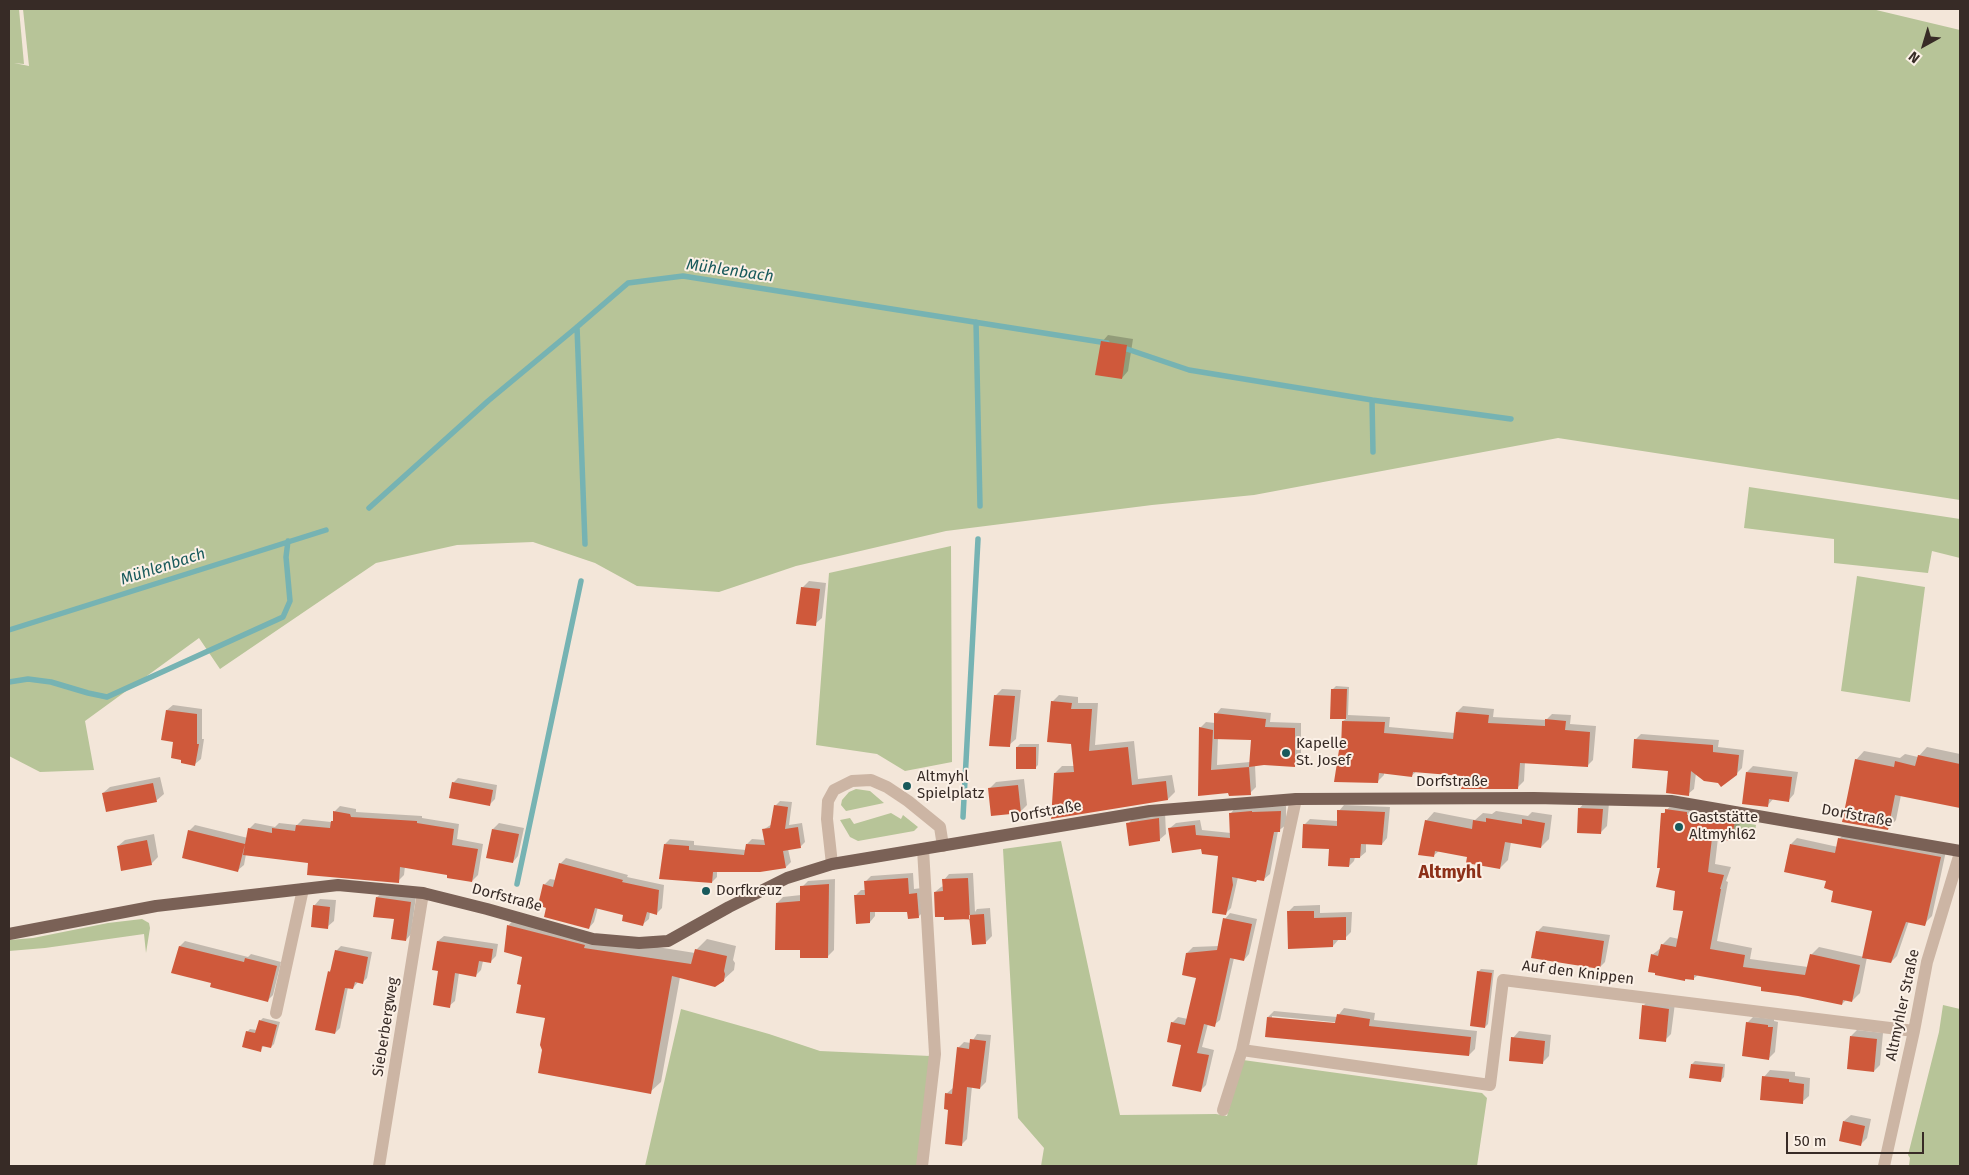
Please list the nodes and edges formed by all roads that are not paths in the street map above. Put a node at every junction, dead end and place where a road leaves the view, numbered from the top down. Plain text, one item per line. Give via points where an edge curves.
1 (1296, 798) junction
2 (943, 846) junction
3 (923, 849) junction
4 (1960, 852) edge
5 (832, 864) junction
6 (303, 889) junction
7 (423, 893) junction
8 (9, 934) edge
9 (276, 1013) dead end
10 (1914, 1031) junction
11 (1242, 1050) junction
12 (1223, 1110) dead end
13 (379, 1166) edge
14 (922, 1166) edge
15 (1884, 1166) edge

1 - 2 main road, Dorfstraße via 1150,811
1 - 4 main road, Dorfstraße via 1671,801
1 - 11 street
2 - 3 main road, Dorfstraße
2 - 5 street via 940,827 908,801 870,780 852,781 834,790 828,801
3 - 5 main road, Dorfstraße
3 - 14 street via 936,1054
4 - 10 street, Altmyhler Straße via 1927,962
5 - 7 main road, Dorfstraße via 787,878 668,941 639,943 594,939
6 - 7 main road, Dorfstraße via 338,885
6 - 8 main road, Dorfstraße via 156,906
6 - 9 street
7 - 13 street, Sieberbergweg
10 - 11 street, Auf den Knippen via 1503,980 1490,1085
10 - 15 street, Altmyhler Straße
11 - 12 street

